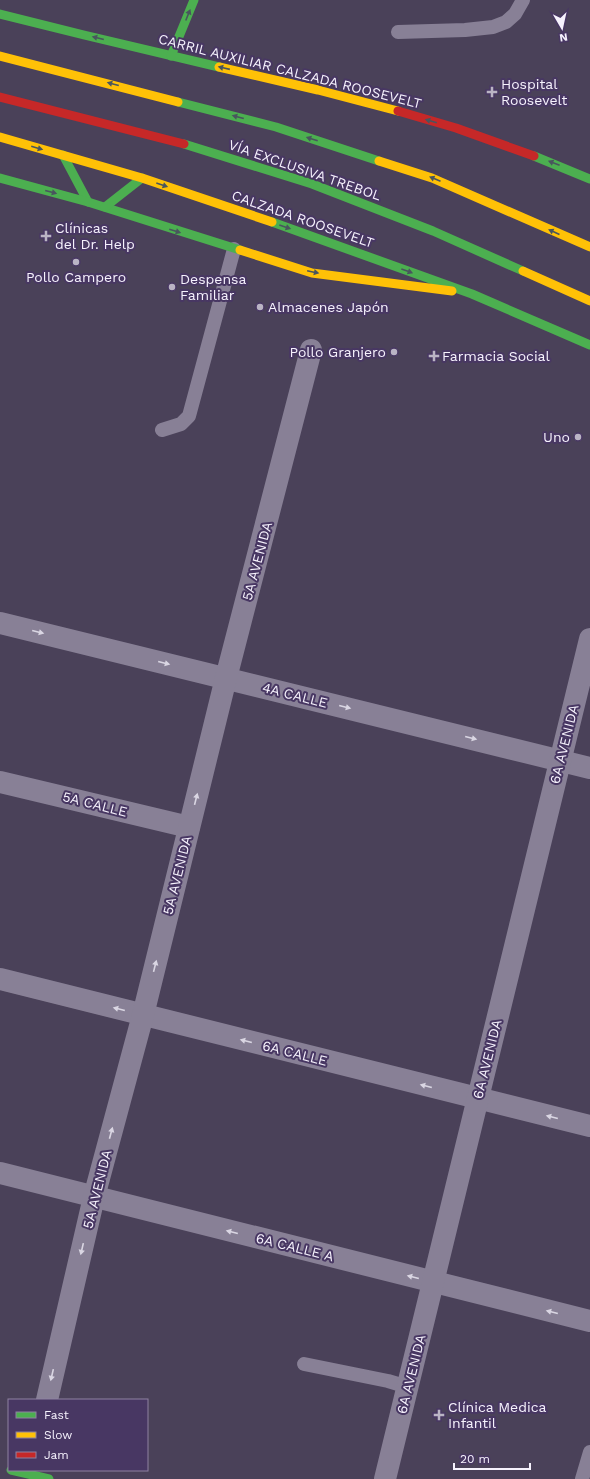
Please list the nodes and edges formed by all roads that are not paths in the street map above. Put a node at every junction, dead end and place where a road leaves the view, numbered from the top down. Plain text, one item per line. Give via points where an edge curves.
1 (194, 0) edge
2 (523, 0) edge
3 (0, 14) edge
4 (398, 32) dead end
5 (0, 56) edge
6 (171, 56) junction
7 (0, 97) edge
8 (0, 137) edge
9 (63, 155) junction
10 (0, 178) edge
11 (142, 178) junction
12 (590, 179) edge
13 (88, 202) junction
14 (105, 208) junction
15 (590, 248) edge
16 (234, 249) junction
17 (472, 294) junction
18 (590, 301) edge
19 (590, 345) edge
20 (312, 350) dead end
21 (162, 430) dead end
22 (0, 623) edge
23 (590, 639) edge
24 (226, 678) junction
25 (560, 760) junction
26 (590, 768) edge
27 (0, 782) edge
28 (189, 827) junction
29 (0, 979) edge
30 (142, 1015) junction
31 (478, 1098) junction
32 (590, 1126) edge
33 (0, 1173) edge
34 (94, 1197) junction
35 (433, 1282) junction
36 (590, 1321) edge
37 (304, 1364) dead end
38 (408, 1386) junction
39 (46, 1399) edge
40 (590, 1452) edge
41 (15, 1471) edge
42 (26, 1474) edge
43 (385, 1479) edge
44 (582, 1479) edge

6 -> 1 main road
2 - 4 lane via 516,14 506,22 493,27
6 -> 3 main road, CARRIL AUXILIAR CALZADA ROOSEVELT
15 -> 5 main road via 432,178 276,127
12 -> 6 main road, CARRIL AUXILIAR CALZADA ROOSEVELT via 557,164 446,125 332,93
7 - 18 main road, VÍA EXCLUSIVA TREBOL via 191,146 312,184 433,231
8 -> 9 main road, CALZADA ROOSEVELT
9 - 11 main road, CALZADA ROOSEVELT
9 - 13 main road
10 -> 13 main road
11 - 14 main road
11 -> 17 main road, CALZADA ROOSEVELT
13 - 14 main road
14 -> 16 main road
16 -> 17 main road via 312,273
16 - 21 lane via 189,416 181,424
17 - 19 main road, CALZADA ROOSEVELT
20 - 24 street, 5A AVENIDA
22 -> 24 street, 4A CALLE
23 - 25 street, 6A AVENIDA
24 -> 25 street, 4A CALLE
28 -> 24 street, 5A AVENIDA
25 - 26 street, 4A CALLE
25 - 31 street, 6A AVENIDA
27 - 28 street, 5A CALLE
30 -> 28 street, 5A AVENIDA
30 -> 29 street, 6A CALLE
31 -> 30 street, 6A CALLE
34 -> 30 street, 5A AVENIDA
32 -> 31 street, 6A CALLE
31 - 35 street, 6A AVENIDA
33 - 34 street, 6A CALLE A
35 -> 34 street, 6A CALLE A
34 -> 39 street, 5A AVENIDA
36 -> 35 street, 6A CALLE A
35 - 38 street, 6A AVENIDA
37 - 38 lane
38 - 43 street, 6A AVENIDA
40 - 44 lane
41 - 42 main road

